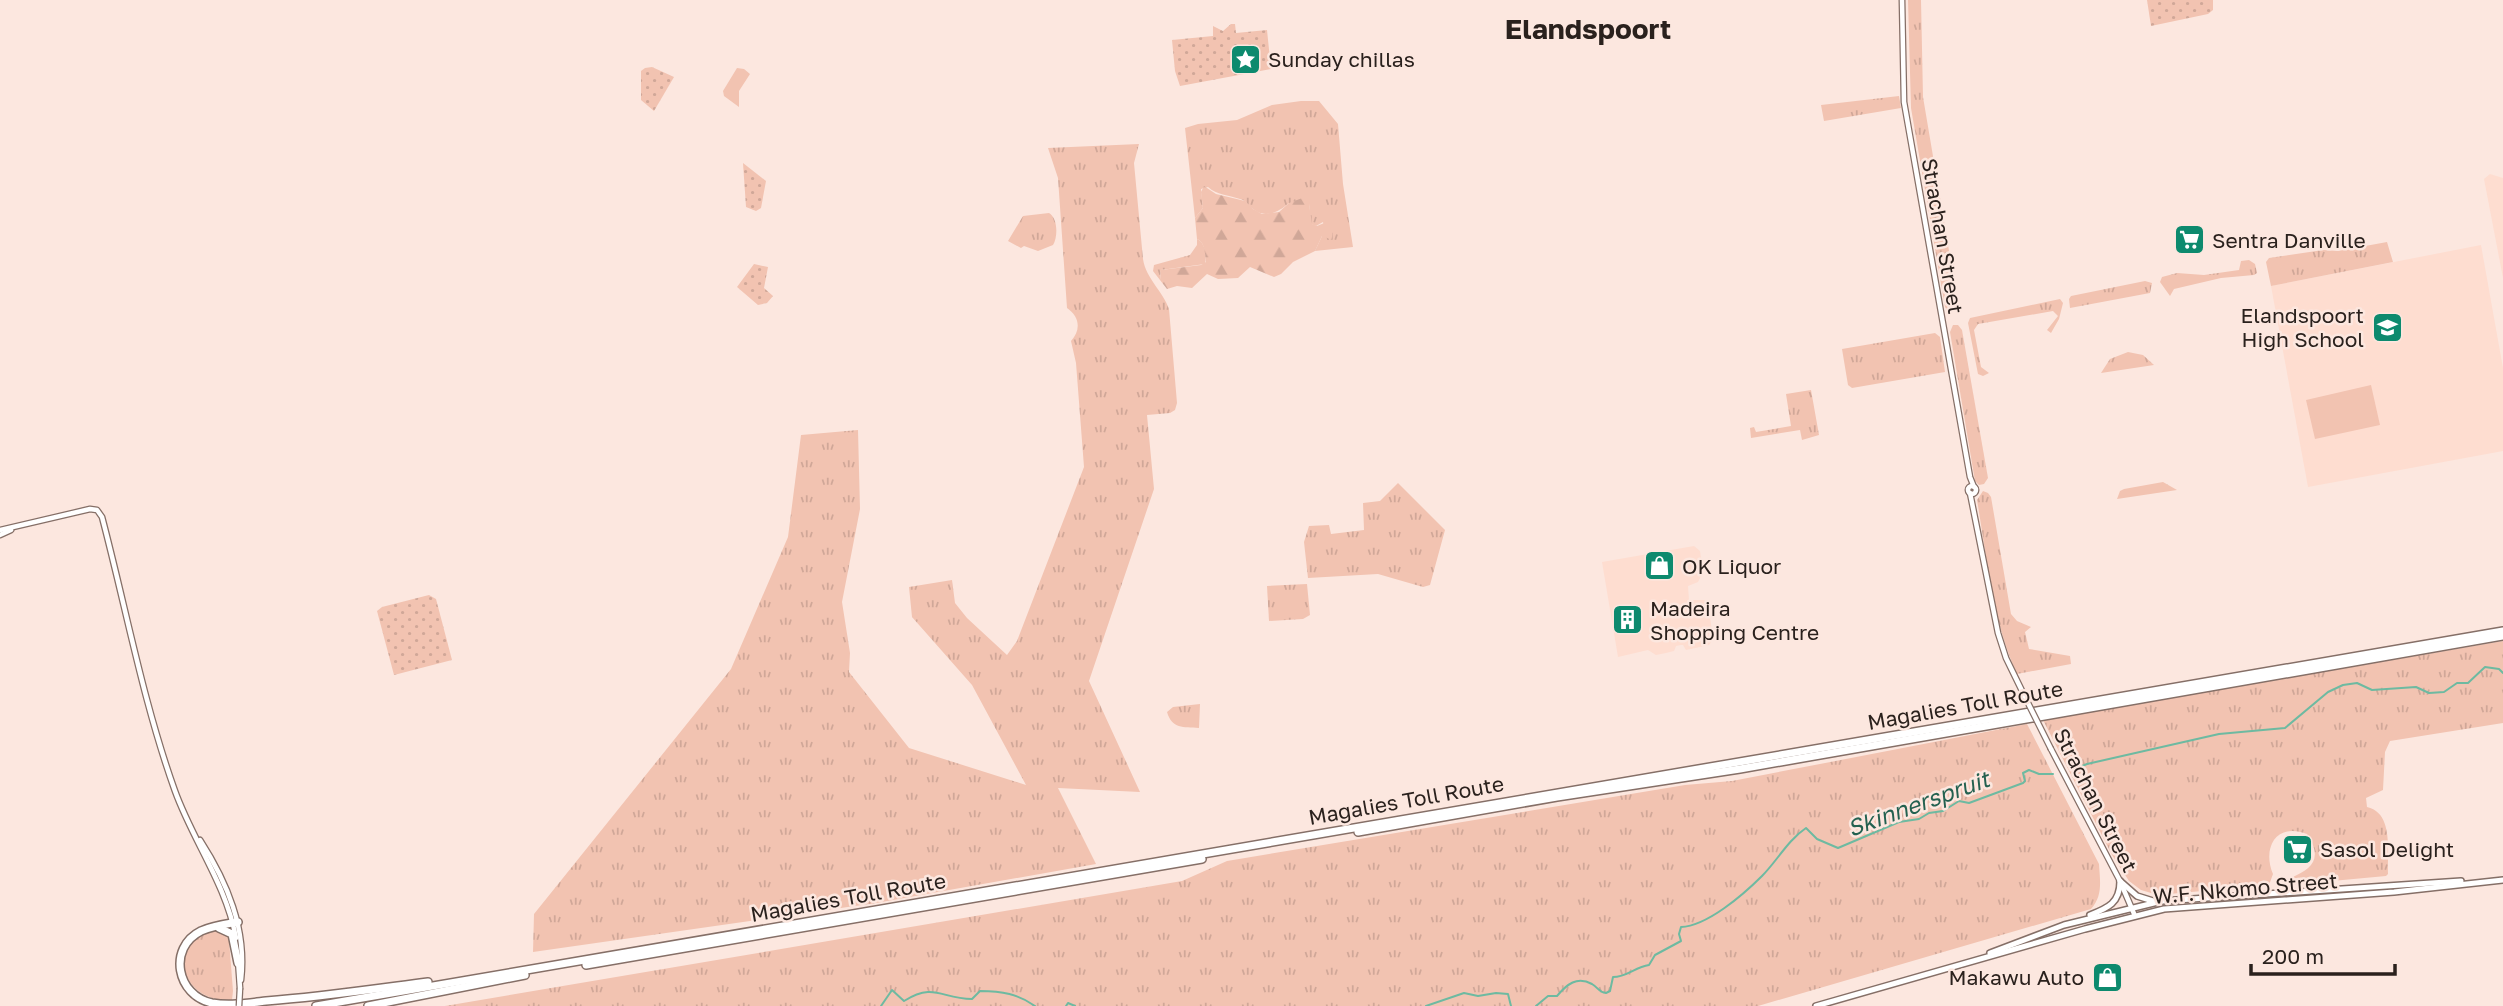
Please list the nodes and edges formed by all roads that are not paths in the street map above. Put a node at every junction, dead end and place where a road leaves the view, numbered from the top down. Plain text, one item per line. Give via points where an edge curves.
1 (1902, 0) edge
2 (0, 533) edge
3 (2503, 631) edge
4 (2503, 636) edge
5 (2503, 880) edge
6 (2120, 881) junction
7 (2157, 902) junction
8 (2132, 907) junction
9 (2135, 916) junction
10 (235, 923) junction
11 (2064, 925) junction
12 (215, 927) junction
13 (238, 963) junction
14 (1955, 966) junction
15 (529, 972) junction
16 (240, 986) junction
17 (239, 1006) edge
18 (316, 1006) edge
19 (345, 1006) edge
20 (368, 1006) edge
21 (1816, 1006) edge

1 - 6 street, Strachan Street, bridge via 1904,102 1998,632 2025,697
2 - 10 street via 90,509 102,517 170,776
3 - 15 highway, Magalies Toll Route
4 - 15 highway, Magalies Toll Route
5 - 7 main road, W.F. Nkomo Street
5 - 9 main road, W.F. Nkomo Street via 2179,908
6 - 7 main road via 2137,896
6 - 8 street, Strachan Street
6 - 11 main road via 2113,905
7 - 8 main road, W.F. Nkomo Street
8 - 9 street, Strachan Street
8 - 11 main road, W.F. Nkomo Street
9 - 14 main road, W.F. Nkomo Street
10 - 12 highway
10 - 13 street
10 - 16 street via 242,962
11 - 14 main road, W.F. Nkomo Street
12 - 13 highway via 232,934
12 - 15 highway via 191,939 179,963 188,989 213,1003 289,1000
13 - 16 street
14 - 21 main road, W.F. Nkomo Street
15 - 18 highway, Magalies Toll Route
15 - 19 highway, Magalies Toll Route
15 - 20 highway
16 - 17 street, bridge

